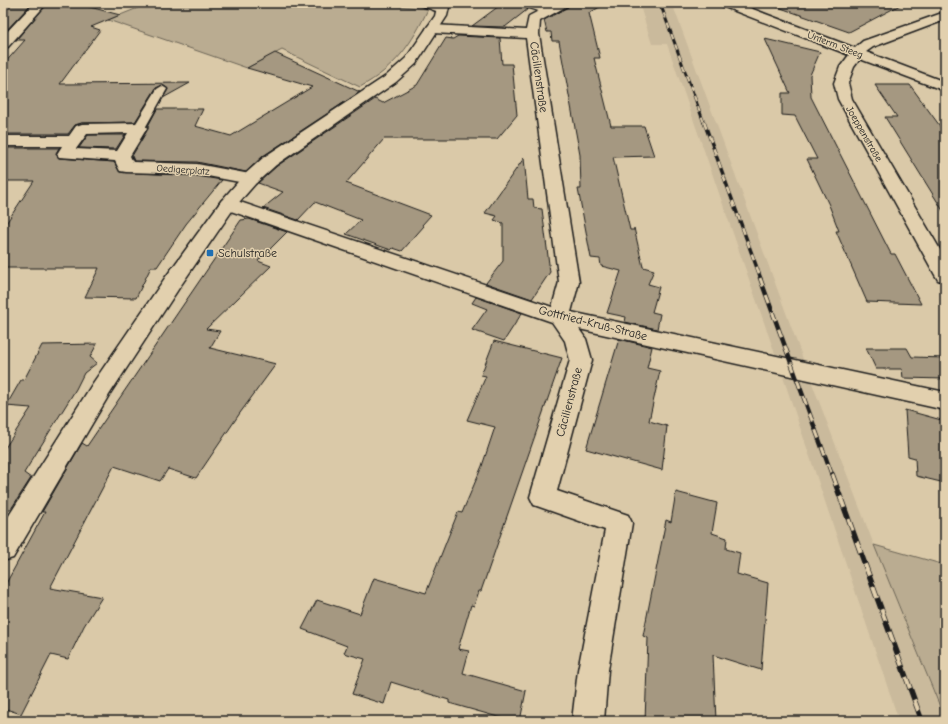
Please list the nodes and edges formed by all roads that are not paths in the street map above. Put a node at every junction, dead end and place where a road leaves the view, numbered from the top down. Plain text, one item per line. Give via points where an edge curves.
1 (41, 3) edge
2 (424, 3) edge
3 (726, 3) edge
4 (546, 6) edge
5 (443, 7) edge
6 (945, 16) edge
7 (433, 29) junction
8 (532, 34) junction
9 (3, 44) edge
10 (857, 53) junction
11 (945, 87) edge
12 (162, 89) dead end
13 (139, 128) junction
14 (3, 141) edge
15 (74, 141) junction
16 (122, 156) junction
17 (250, 179) junction
18 (228, 204) junction
19 (945, 275) edge
20 (559, 317) junction
21 (945, 401) edge
22 (3, 550) edge
23 (588, 721) edge

1 - 9 street
2 - 5 lane
3 - 10 street, Unterm Steeg
4 - 8 street, Cäcilienstraße via 534,19
5 - 7 street
6 - 10 street, Joeppenstraße via 868,44
7 - 8 street, Cäcilienstraße
7 - 17 street via 411,61 391,78 293,144
8 - 20 street, Cäcilienstraße via 569,282
10 - 11 street, Unterm Steeg
10 - 19 street, Joeppenstraße via 841,83 844,99
12 - 13 lane
13 - 15 street via 82,129
13 - 16 street
14 - 15 street
15 - 16 street via 65,154
16 - 17 street, Oedigerplatz via 126,167 197,169
17 - 18 street
18 - 20 street, Gottfried-Kruß-Straße
18 - 22 street via 101,389
20 - 21 street, Gottfried-Kruß-Straße
20 - 23 street, Cäcilienstraße via 575,339 581,360 543,498 619,523 593,670

